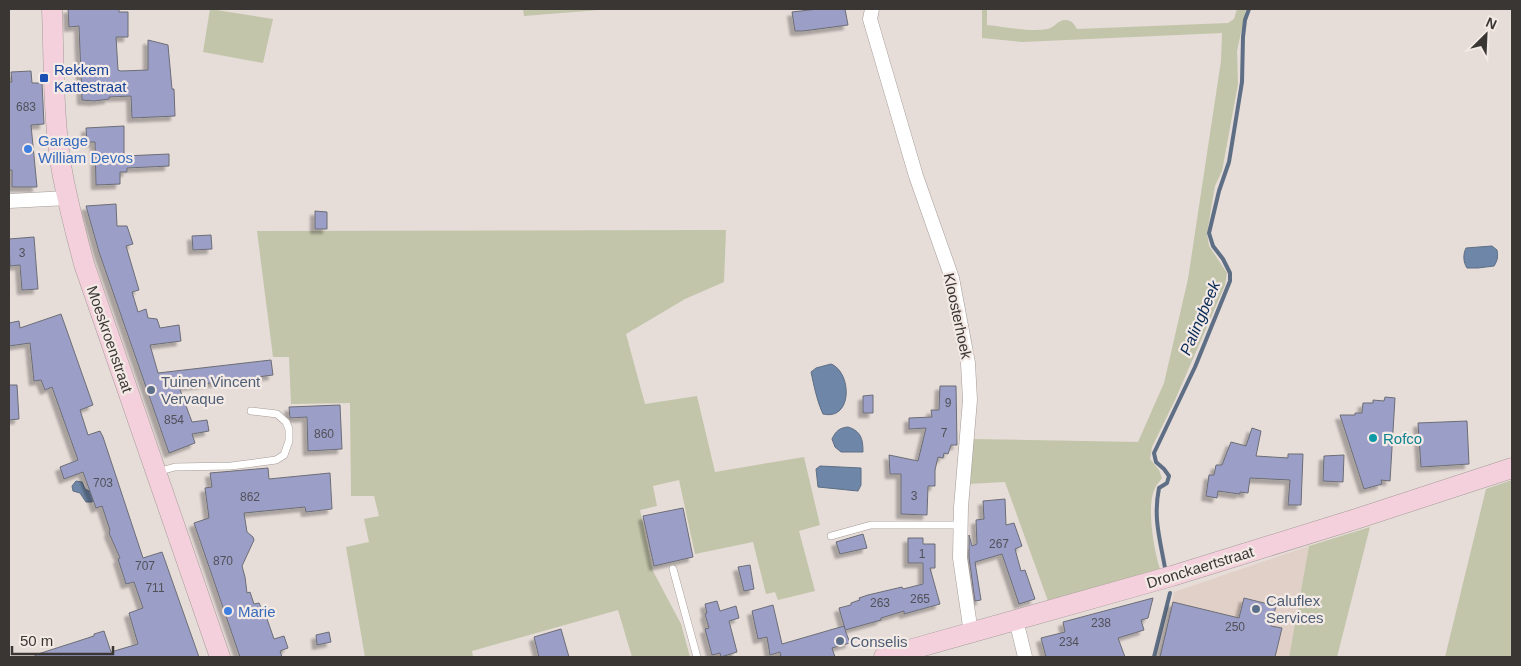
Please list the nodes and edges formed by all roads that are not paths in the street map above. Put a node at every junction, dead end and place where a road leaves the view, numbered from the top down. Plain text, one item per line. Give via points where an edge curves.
1 (52, 9) edge
2 (872, 9) edge
3 (68, 198) junction
4 (9, 201) edge
5 (251, 411) dead end
6 (1512, 468) edge
7 (156, 472) junction
8 (960, 524) junction
9 (832, 536) dead end
10 (673, 569) dead end
11 (1016, 620) junction
12 (971, 633) junction
13 (220, 657) edge
14 (697, 657) edge
15 (888, 657) edge
16 (1025, 657) edge

1 - 3 main road, Moeskroenstraat via 56,120
2 - 8 street, Kloosterhoek via 870,19 916,176 952,278 964,339 970,400
3 - 4 street
3 - 7 main road, Moeskroenstraat via 84,264
5 - 7 lane via 277,414 286,422 289,441 284,455 276,460 231,466 175,467
6 - 11 main road, Dronckaertstraat via 1181,574
7 - 13 main road, Moeskroenstraat
8 - 9 lane via 872,525
8 - 12 street, Kloosterhoek via 960,558
10 - 14 lane
11 - 12 main road, Dronckaertstraat
11 - 16 street
12 - 15 main road, Dronckaertstraat

